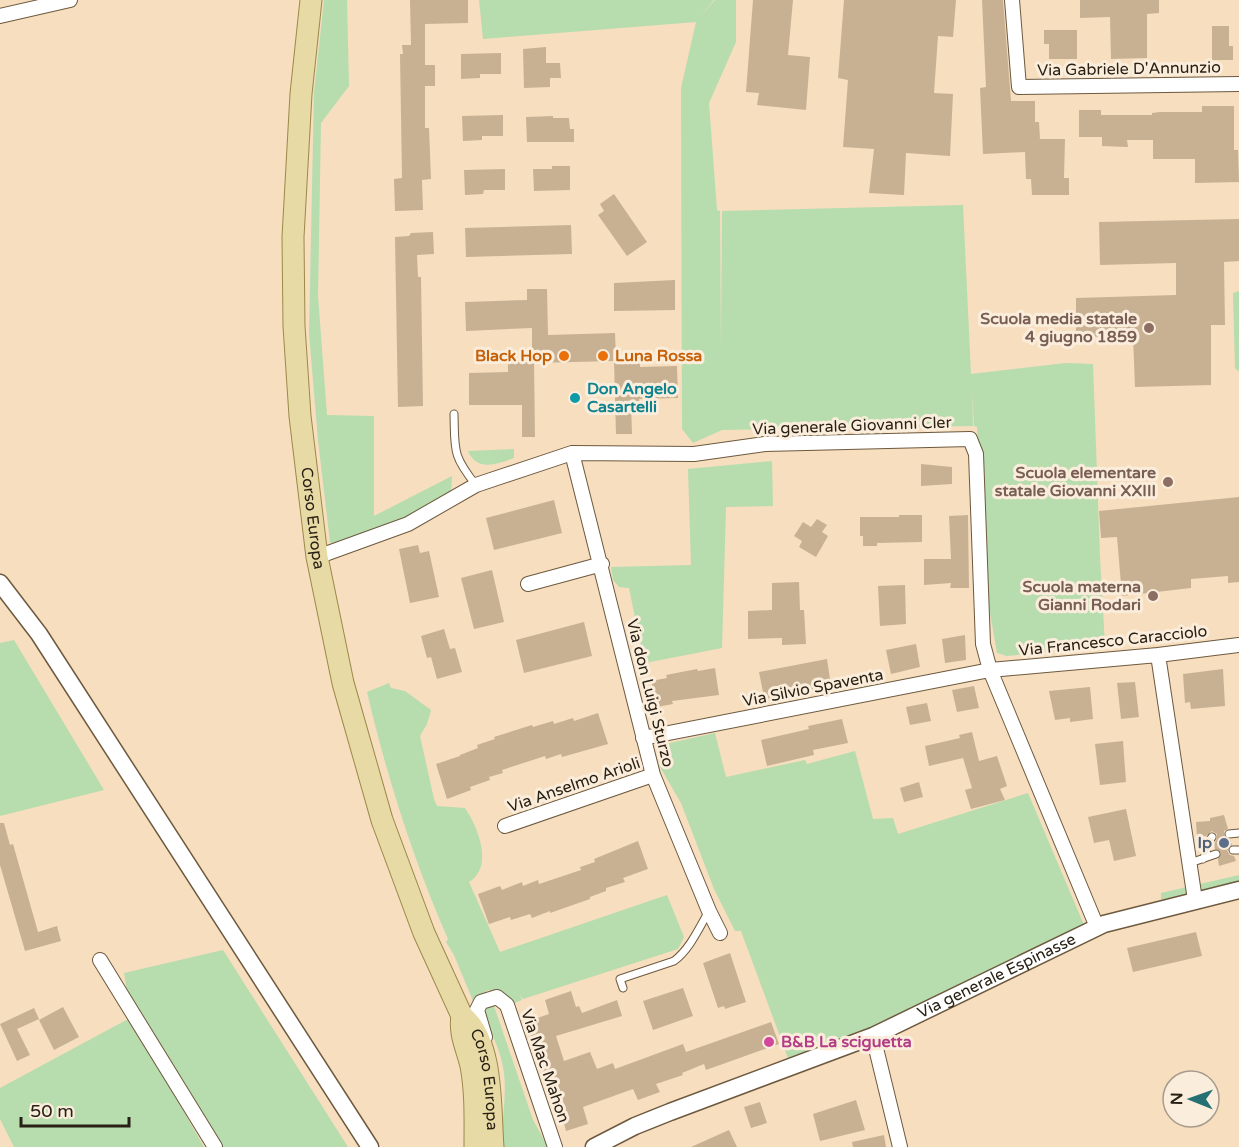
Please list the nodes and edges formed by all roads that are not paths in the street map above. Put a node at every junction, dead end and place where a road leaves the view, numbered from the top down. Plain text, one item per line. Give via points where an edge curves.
1 (70, 0) edge
2 (311, 0) edge
3 (1012, 0) edge
4 (0, 16) edge
5 (1239, 84) edge
6 (454, 414) dead end
7 (572, 453) junction
8 (476, 485) junction
9 (317, 557) junction
10 (602, 564) junction
11 (0, 583) edge
12 (528, 584) dead end
13 (1239, 645) edge
14 (1158, 655) junction
15 (990, 670) junction
16 (643, 738) junction
17 (653, 775) junction
18 (505, 826) dead end
19 (1239, 833) edge
20 (1229, 834) dead end
21 (1212, 837) dead end
22 (1216, 854) dead end
23 (1196, 862) junction
24 (1239, 890) edge
25 (1195, 900) junction
26 (709, 911) junction
27 (1097, 927) junction
28 (720, 933) dead end
29 (100, 960) dead end
30 (623, 988) dead end
31 (462, 1016) junction
32 (873, 1036) junction
33 (491, 1120) junction
34 (215, 1147) edge
35 (370, 1147) edge
36 (475, 1147) edge
37 (493, 1147) edge
38 (555, 1147) edge
39 (594, 1147) edge
40 (900, 1147) edge

1 - 4 street
2 - 9 main road, Corso Europa via 293,237 300,416
3 - 5 street, Via Gabriele D'Annunzio via 1019,87
6 - 8 lane via 455,452
7 - 8 street, Via generale Giovanni Cler
7 - 10 street, Via don Luigi Sturzo
7 - 15 street, Via generale Giovanni Cler via 694,454 765,444 970,439 976,454 983,644
8 - 9 street, Via generale Giovanni Cler via 408,524
9 - 31 main road, Corso Europa via 343,683 382,820 424,933
10 - 12 street
10 - 16 street, Via don Luigi Sturzo
11 - 35 street via 39,634
13 - 14 street, Via Francesco Caracciolo
14 - 15 street, Via Francesco Caracciolo
14 - 23 street
15 - 16 street, Via Silvio Spaventa
15 - 27 street, Via generale Giovanni Cler
16 - 17 street, Via don Luigi Sturzo
17 - 18 street, Via Anselmo Arioli
17 - 26 street, Via don Luigi Sturzo
19 - 20 lane
21 - 23 lane via 1206,854
22 - 23 lane
23 - 25 street
24 - 25 street, Via generale Espinasse
25 - 27 street, Via generale Espinasse
26 - 28 street, Via don Luigi Sturzo
26 - 30 lane via 680,957 620,979
27 - 32 street, Via generale Espinasse
29 - 34 street
31 - 33 main road, Corso Europa via 471,1023 483,1053
31 - 36 main road, Corso Europa via 460,1029 474,1088
32 - 39 street, Via generale Espinasse via 670,1112
32 - 40 street
33 - 37 main road, Corso Europa
33 - 38 street, Via Mac Mahon via 497,1110 497,1072 477,1010 481,1002 497,997 507,1005

